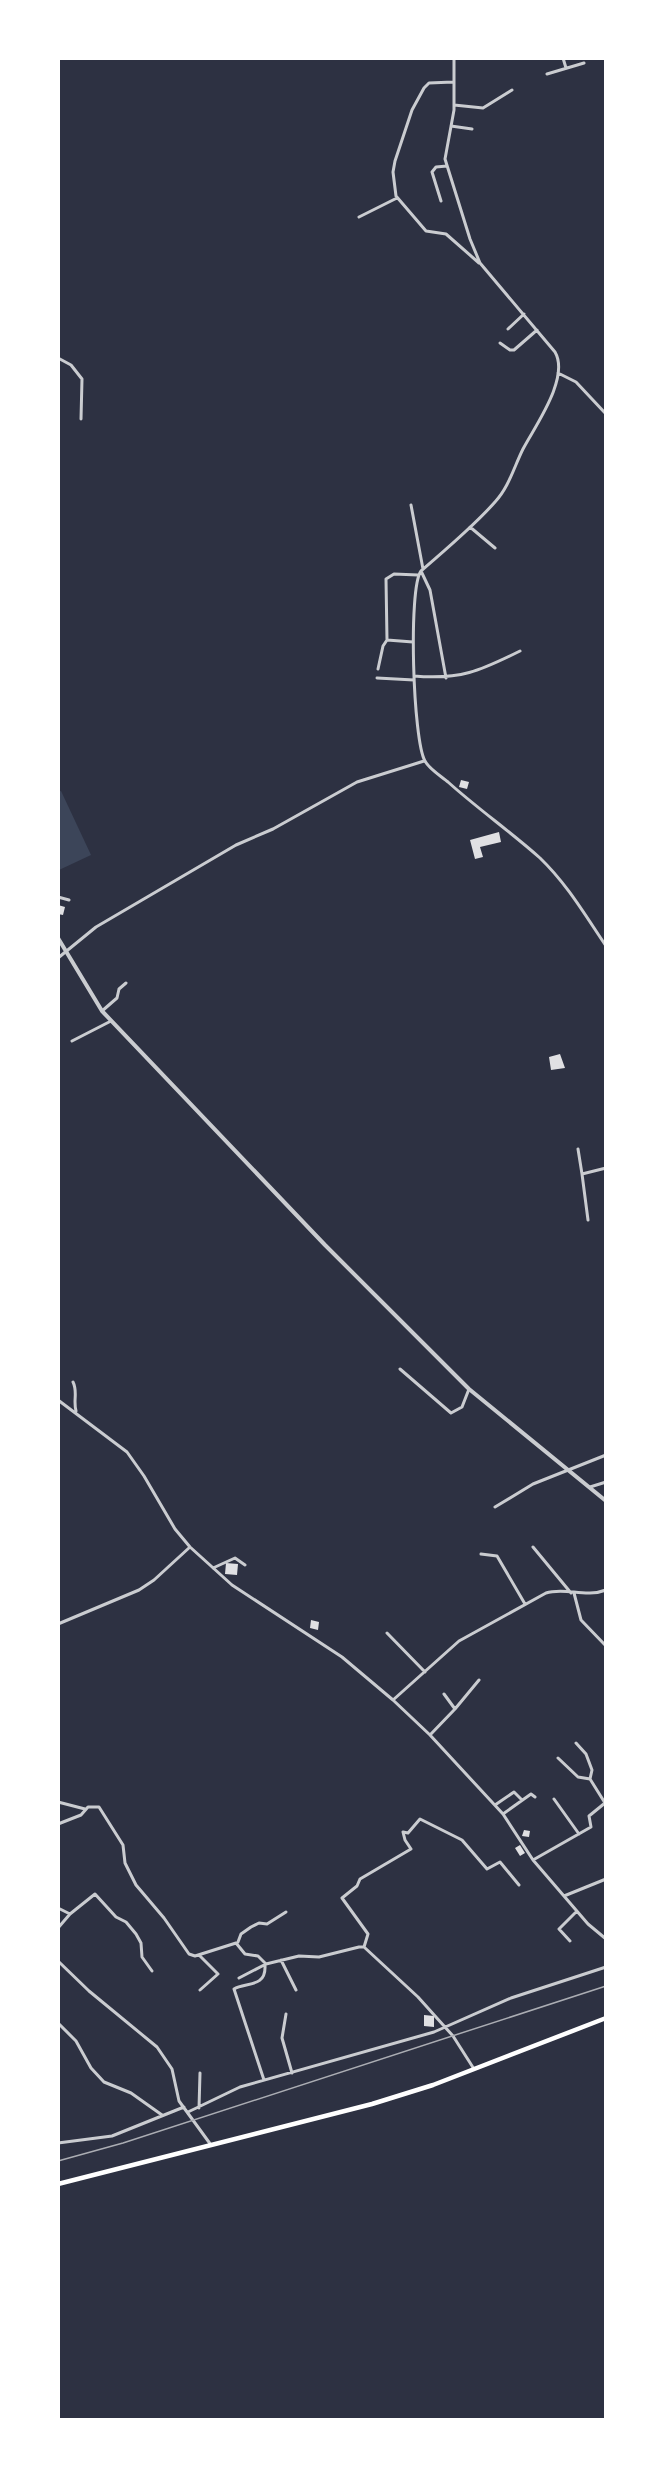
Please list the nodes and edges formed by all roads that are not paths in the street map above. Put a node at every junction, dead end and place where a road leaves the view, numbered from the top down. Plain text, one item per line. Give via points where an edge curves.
1 (454, 58) edge
2 (563, 58) edge
3 (584, 63) dead end
4 (566, 68) junction
5 (547, 74) dead end
6 (453, 82) junction
7 (512, 90) dead end
8 (453, 105) junction
9 (451, 126) junction
10 (472, 129) dead end
11 (447, 166) junction
12 (397, 198) junction
13 (441, 201) dead end
14 (358, 217) dead end
15 (480, 263) junction
16 (524, 314) junction
17 (508, 329) dead end
18 (537, 330) junction
19 (500, 343) dead end
20 (58, 358) edge
21 (558, 374) junction
22 (606, 414) edge
23 (81, 419) dead end
24 (411, 505) dead end
25 (470, 527) junction
26 (495, 548) dead end
27 (421, 572) junction
28 (387, 640) junction
29 (413, 642) junction
30 (520, 651) dead end
31 (378, 669) dead end
32 (377, 678) dead end
33 (414, 678) junction
34 (446, 678) junction
35 (424, 761) junction
36 (58, 897) edge
37 (69, 900) dead end
38 (58, 938) edge
39 (606, 946) edge
40 (66, 951) junction
41 (58, 958) edge
42 (126, 983) dead end
43 (102, 1011) junction
44 (111, 1021) junction
45 (72, 1041) dead end
46 (578, 1149) dead end
47 (606, 1168) edge
48 (582, 1174) junction
49 (588, 1220) dead end
50 (400, 1369) dead end
51 (73, 1382) dead end
52 (469, 1389) junction
53 (58, 1400) edge
54 (76, 1413) junction
55 (606, 1455) edge
56 (569, 1470) junction
57 (606, 1482) edge
58 (588, 1488) junction
59 (606, 1501) edge
60 (495, 1507) dead end
61 (190, 1547) junction
62 (533, 1547) dead end
63 (481, 1554) dead end
64 (245, 1565) dead end
65 (213, 1568) junction
66 (606, 1590) edge
67 (572, 1593) junction
68 (525, 1604) junction
69 (58, 1624) edge
70 (387, 1633) dead end
71 (606, 1646) edge
72 (425, 1672) junction
73 (479, 1680) dead end
74 (444, 1694) dead end
75 (393, 1700) junction
76 (455, 1709) junction
77 (430, 1735) junction
78 (576, 1743) dead end
79 (558, 1758) dead end
80 (590, 1779) junction
81 (535, 1797) dead end
82 (554, 1799) dead end
83 (522, 1800) junction
84 (58, 1802) edge
85 (495, 1805) junction
86 (85, 1809) junction
87 (503, 1814) junction
88 (58, 1824) edge
89 (579, 1834) junction
90 (533, 1860) junction
91 (606, 1879) edge
92 (519, 1885) dead end
93 (564, 1896) junction
94 (58, 1908) edge
95 (577, 1911) junction
96 (286, 1912) dead end
97 (70, 1914) junction
98 (58, 1928) edge
99 (606, 1939) edge
100 (570, 1941) dead end
101 (238, 1943) junction
102 (364, 1947) junction
103 (200, 1955) junction
104 (281, 1960) junction
105 (58, 1961) edge
106 (266, 1965) junction
107 (606, 1967) edge
108 (152, 1971) dead end
109 (239, 1978) dead end
110 (296, 1989) dead end
111 (200, 1990) dead end
112 (286, 2013) dead end
113 (606, 2018) edge
114 (58, 2023) edge
115 (446, 2028) junction
116 (474, 2071) junction
117 (200, 2073) dead end
118 (292, 2073) junction
119 (264, 2080) junction
120 (184, 2107) junction
121 (199, 2108) junction
122 (188, 2112) junction
123 (162, 2115) junction
124 (58, 2143) edge
125 (211, 2145) junction
126 (58, 2184) edge

1 - 6 street
2 - 4 street
3 - 4 street
4 - 5 street
6 - 8 street
6 - 12 street via 426,85 412,110 393,168
7 - 8 street via 483,108
8 - 9 street
9 - 10 street
9 - 11 street
11 - 13 street via 436,167 432,172
11 - 15 street
12 - 14 street
12 - 15 street via 426,231 446,234
15 - 16 street
16 - 17 street
16 - 18 street
18 - 19 street via 514,350
18 - 21 street via 557,356
20 - 23 street via 71,365 82,379
21 - 22 street via 576,382
21 - 25 street via 545,412 505,488
24 - 27 street
25 - 26 street
25 - 27 street
27 - 28 street via 394,574 386,579
27 - 29 street via 416,580
27 - 34 street via 430,590
28 - 29 street
28 - 31 street
29 - 33 street
30 - 34 street via 481,669
32 - 33 street
33 - 34 street
33 - 35 street
35 - 39 street via 540,858 576,898
35 - 40 street via 357,782 236,845 96,927
36 - 37 street
38 - 40 street
40 - 41 street
40 - 43 street
42 - 43 street
43 - 44 street
44 - 45 street
44 - 52 street
46 - 48 street
47 - 48 street
48 - 49 street
50 - 52 street via 451,1413 462,1407
51 - 54 street
52 - 56 street
53 - 54 street
54 - 61 street via 127,1452
55 - 56 street
56 - 58 street
56 - 60 street via 533,1484
57 - 58 street
58 - 59 street
61 - 65 street
61 - 69 street via 139,1590
62 - 67 street
63 - 68 street via 497,1556
64 - 65 street via 236,1558
65 - 75 street via 232,1585 342,1657
66 - 67 street via 596,1594
67 - 68 street via 551,1592
67 - 71 street via 581,1620
68 - 72 street via 459,1641
70 - 72 street
72 - 75 street
73 - 76 street
74 - 76 street
75 - 77 street
76 - 77 street
77 - 85 street
78 - 80 street via 590,1764
79 - 80 street via 578,1777
80 - 89 street via 605,1803 589,1816 592,1826
81 - 83 street via 531,1794
82 - 89 street
83 - 85 street via 514,1792
83 - 87 street
84 - 86 street
85 - 87 street
86 - 88 street via 81,1815
86 - 103 street via 97,1805 102,1810 123,1845 125,1863 136,1885 189,1954
87 - 90 street
89 - 90 street
90 - 93 street
91 - 93 street
92 - 102 street via 501,1862 487,1869 462,1840 418,1819 408,1833 403,1833 412,1848 360,1879 342,1898 368,1934
93 - 95 street
94 - 97 street
95 - 99 street
95 - 100 street via 559,1929
96 - 101 street via 267,1924 251,1927 240,1935
97 - 98 street
97 - 108 street via 96,1895 136,1934 142,1958
101 - 103 street
101 - 106 street via 245,1954 258,1956
102 - 104 street
102 - 115 street
103 - 111 street via 218,1974
104 - 106 street
104 - 110 street
105 - 120 street via 157,2047 172,2069 177,2097
106 - 109 street
106 - 119 street via 261,1980 234,1989
107 - 115 street via 511,1998
112 - 118 street via 282,2038
113 - 116 highway
114 - 123 street via 76,2041 90,2068 104,2082 131,2093
115 - 116 street via 462,2046
115 - 118 street
116 - 125 highway via 372,2103
117 - 121 street
118 - 119 street
119 - 121 street
120 - 122 street
120 - 123 street
121 - 122 street
122 - 125 street
123 - 124 street via 112,2136
125 - 126 highway

